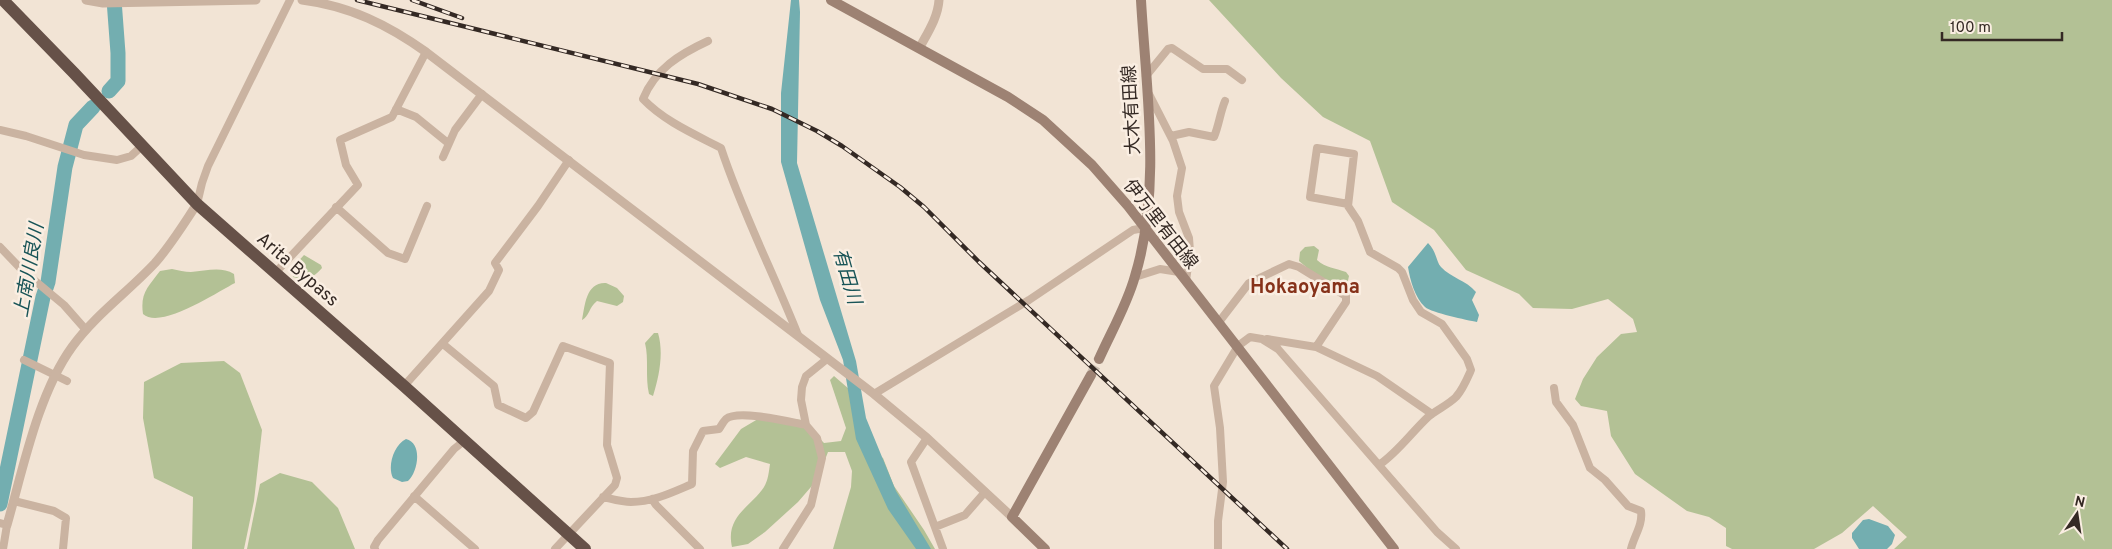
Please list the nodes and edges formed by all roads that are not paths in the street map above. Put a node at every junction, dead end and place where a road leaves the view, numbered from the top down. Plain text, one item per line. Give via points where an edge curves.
1 (3, 0) edge
2 (86, 0) edge
3 (221, 0) edge
4 (256, 0) edge
5 (290, 0) edge
6 (302, 0) edge
7 (831, 0) edge
8 (939, 0) edge
9 (1141, 0) edge
10 (708, 41) dead end
11 (920, 47) junction
12 (426, 52) junction
13 (1146, 76) junction
14 (1242, 80) dead end
15 (1146, 90) junction
16 (482, 94) junction
17 (1225, 100) dead end
18 (396, 109) junction
19 (0, 130) edge
20 (1171, 136) junction
21 (448, 143) junction
22 (143, 145) junction
23 (443, 157) dead end
24 (569, 160) junction
25 (197, 204) junction
26 (1348, 204) junction
27 (427, 206) dead end
28 (336, 207) junction
29 (1144, 228) junction
30 (0, 247) edge
31 (276, 272) junction
32 (1178, 272) junction
33 (1135, 277) junction
34 (1186, 281) junction
35 (1219, 322) junction
36 (86, 330) junction
37 (798, 335) junction
38 (1262, 339) junction
39 (443, 344) junction
40 (1238, 346) junction
41 (1316, 347) junction
42 (1099, 359) tunnel mouth
43 (24, 360) dead end
44 (827, 360) junction
45 (1091, 374) tunnel mouth
46 (54, 375) junction
47 (67, 381) dead end
48 (404, 386) junction
49 (1554, 388) dead end
50 (874, 394) junction
51 (1432, 414) junction
52 (806, 425) junction
53 (928, 438) junction
54 (464, 441) junction
55 (1379, 465) junction
56 (985, 492) junction
57 (414, 496) junction
58 (603, 497) junction
59 (652, 499) junction
60 (14, 501) junction
61 (1012, 517) junction
62 (3, 524) edge
63 (935, 527) junction
64 (568, 534) junction
65 (2, 549) edge
66 (63, 549) edge
67 (375, 549) edge
68 (475, 549) edge
69 (555, 549) edge
70 (584, 549) edge
71 (700, 549) edge
72 (783, 549) edge
73 (943, 549) edge
74 (1045, 549) edge
75 (1218, 549) edge
76 (1394, 549) edge
77 (1456, 549) edge
78 (1631, 549) edge

1 - 22 highway, Arita Bypass
2 - 3 street
3 - 4 street
5 - 25 street via 208,166
6 - 12 street via 362,14
7 - 11 main road, 伊万里有田線
8 - 11 street via 931,27
9 - 13 main road, 大木有田線
10 - 37 street via 681,53 664,68 643,99 654,110 689,132 721,148 736,191
11 - 29 main road, 伊万里有田線 via 1043,120 1092,165
12 - 16 street
12 - 18 street
13 - 14 street via 1172,48 1203,69 1227,69
13 - 15 main road, 大木有田線
15 - 20 street
15 - 29 main road, 大木有田線 via 1151,187
16 - 21 street
16 - 24 street
17 - 20 street via 1214,137 1189,132
18 - 21 street via 416,117
18 - 28 street via 392,117 340,140 346,165 358,185
19 - 22 street via 84,155 117,160 131,156
20 - 34 street via 1182,168 1177,196 1189,238
21 - 23 street
22 - 25 highway, Arita Bypass
24 - 37 street
24 - 39 street via 495,263 499,270 489,291
25 - 31 highway, Arita Bypass
25 - 36 street via 171,244
26 - 26 street via 1354,154 1317,148 1310,197
26 - 51 street via 1370,252 1402,272 1413,300 1422,312 1442,324 1467,359 1471,370 1466,382 1456,397
27 - 28 street via 405,259 388,253
28 - 31 street
29 - 32 main road, 伊万里有田線
29 - 33 main road, 大木有田線
29 - 50 street via 1133,230 1029,300
30 - 36 street via 64,305
31 - 48 highway, Arita Bypass
32 - 33 street via 1160,269
32 - 34 main road, 伊万里有田線
33 - 42 main road, 大木有田線
34 - 35 main road, 伊万里有田線
35 - 40 main road, 伊万里有田線
35 - 41 street via 1248,283 1289,264 1346,296 1346,302
36 - 46 street
37 - 44 street
38 - 40 street via 1250,337
38 - 41 street
38 - 55 street via 1287,358
39 - 48 street
39 - 58 street via 494,386 498,406 526,418 533,412 563,346 610,363 607,445 617,478 615,485
40 - 75 street via 1214,386 1223,482
40 - 76 main road, 伊万里有田線
41 - 51 street via 1377,376
43 - 46 street
44 - 50 street
44 - 52 street via 806,376 802,387
45 - 61 main road
46 - 47 street
46 - 60 street
48 - 54 highway, Arita Bypass
49 - 78 street via 1556,402 1573,425 1590,468 1628,506 1641,511 1640,526
50 - 53 street
51 - 55 street via 1406,438 1393,456
52 - 59 street via 757,416 726,418 719,429 703,432 693,451 692,484
52 - 72 street via 817,438 822,458 810,505
53 - 56 street
53 - 63 street via 911,462
54 - 57 street
54 - 64 highway, Arita Bypass
55 - 77 street via 1437,532
56 - 61 street
56 - 63 street via 965,515
57 - 67 street via 378,540
57 - 68 street
58 - 59 street via 631,502
58 - 64 street
59 - 71 street
60 - 62 street
60 - 66 street via 54,511 66,518
61 - 74 main road
62 - 65 street
63 - 73 street
64 - 69 street
64 - 70 highway, Arita Bypass

